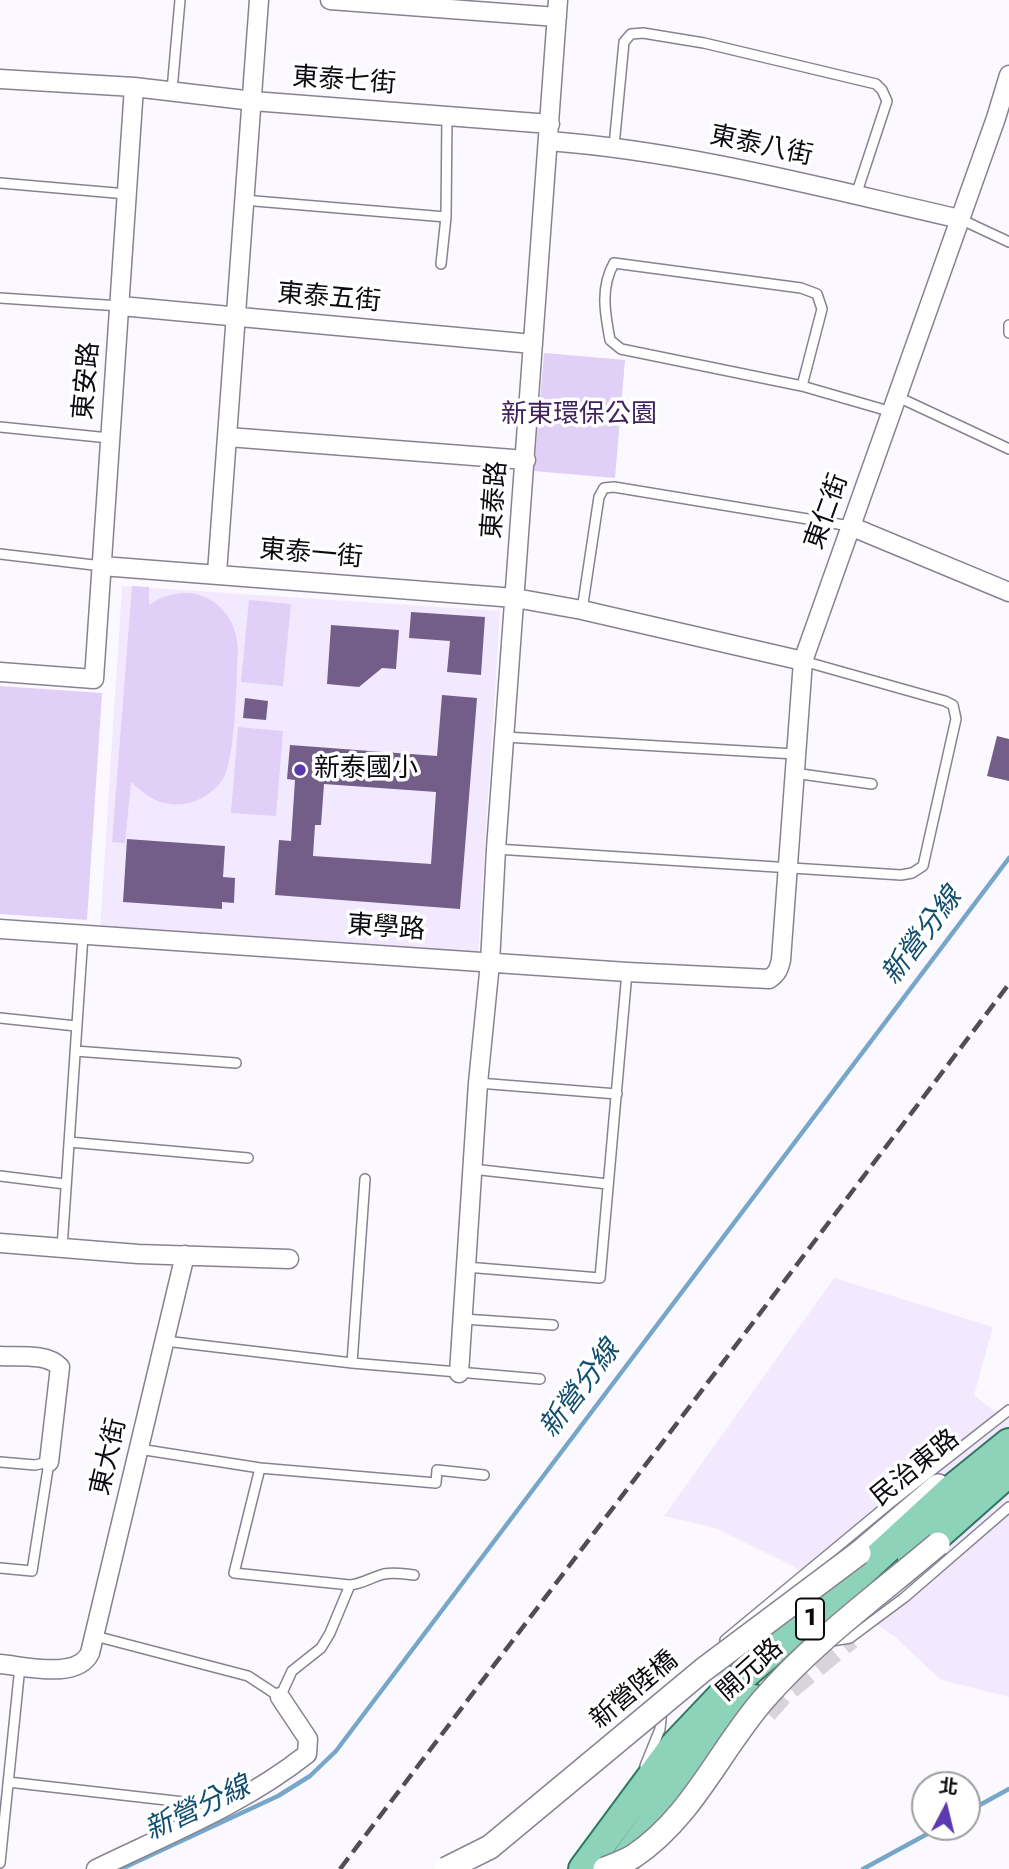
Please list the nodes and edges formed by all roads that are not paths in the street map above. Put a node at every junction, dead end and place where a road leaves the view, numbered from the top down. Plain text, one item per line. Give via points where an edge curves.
1 (180, 0) edge
2 (259, 0) edge
3 (330, 0) edge
4 (463, 4) edge
5 (558, 8) edge
6 (1009, 75) edge
7 (0, 79) edge
8 (134, 87) junction
9 (172, 90) junction
10 (253, 101) junction
11 (447, 116) junction
12 (1003, 121) edge
13 (550, 132) junction
14 (614, 146) junction
15 (0, 183) edge
16 (127, 194) junction
17 (856, 195) junction
18 (243, 200) junction
19 (446, 217) junction
20 (960, 219) junction
21 (1009, 242) edge
22 (442, 264) dead end
23 (0, 298) edge
24 (121, 306) junction
25 (236, 317) junction
26 (1009, 325) edge
27 (1009, 333) edge
28 (533, 344) junction
29 (802, 386) junction
30 (895, 404) junction
31 (0, 427) edge
32 (228, 437) junction
33 (109, 438) junction
34 (1009, 449) edge
35 (526, 460) junction
36 (850, 526) junction
37 (0, 554) edge
38 (102, 566) junction
39 (217, 573) junction
40 (1009, 592) edge
41 (515, 598) junction
42 (582, 610) junction
43 (803, 661) junction
44 (0, 672) edge
45 (505, 737) junction
46 (795, 754) junction
47 (794, 773) junction
48 (872, 784) dead end
49 (496, 849) junction
50 (787, 868) junction
51 (0, 929) edge
52 (83, 935) junction
53 (490, 962) junction
54 (627, 972) junction
55 (769, 979) joint
56 (0, 1018) edge
57 (76, 1026) junction
58 (75, 1051) junction
59 (236, 1063) dead end
60 (478, 1083) junction
61 (617, 1094) junction
62 (69, 1142) junction
63 (248, 1158) dead end
64 (472, 1169) junction
65 (0, 1176) edge
66 (365, 1179) dead end
67 (65, 1184) junction
68 (608, 1184) junction
69 (0, 1243) edge
70 (62, 1248) junction
71 (185, 1255) junction
72 (289, 1259) dead end
73 (466, 1267) junction
74 (463, 1319) junction
75 (553, 1325) dead end
76 (165, 1341) junction
77 (0, 1356) edge
78 (352, 1363) junction
79 (459, 1373) junction
80 (540, 1379) dead end
81 (1009, 1410) edge
82 (1009, 1429) edge
83 (1009, 1443) edge
84 (138, 1450) junction
85 (0, 1462) edge
86 (49, 1462) junction
87 (260, 1468) junction
88 (1009, 1472) edge
89 (484, 1475) dead end
90 (1009, 1484) edge
91 (1009, 1507) edge
92 (859, 1553) joint
93 (0, 1568) edge
94 (414, 1575) dead end
95 (350, 1586) junction
96 (95, 1636) junction
97 (0, 1664) edge
98 (19, 1666) junction
99 (764, 1687) junction
100 (664, 1690) junction
101 (280, 1697) junction
102 (646, 1721) dead end
103 (9, 1782) junction
104 (225, 1807) junction
105 (626, 1810) junction
106 (0, 1863) edge
107 (96, 1869) edge
108 (446, 1869) edge
109 (583, 1869) edge
110 (605, 1869) edge
111 (618, 1869) edge

1 - 9 lane
2 - 10 street
3 - 4 street
4 - 5 street
5 - 13 street, 東泰路
6 - 12 street, 東仁街
7 - 8 street, 東泰七街
8 - 9 street, 東泰七街
8 - 16 street, 東安路
9 - 10 street, 東泰七街
10 - 11 street, 東泰七街
10 - 18 street
11 - 13 street, 東泰七街
11 - 19 lane
12 - 20 street, 東仁街
13 - 14 street, 東泰八街
13 - 28 street, 東泰路
14 - 17 street, 東泰八街 via 785,177
14 - 17 lane via 624,42 631,34 643,33 704,43 876,84 887,101
15 - 16 lane
16 - 24 street, 東安路
17 - 20 street, 東泰八街
18 - 19 lane
18 - 25 street
19 - 22 lane
20 - 21 lane
20 - 30 street, 東仁街
23 - 24 lane
24 - 25 street, 東泰五街
24 - 33 street, 東安路
25 - 28 street, 東泰五街
25 - 32 street
26 - 27 lane
28 - 35 street, 東泰路
29 - 29 lane via 621,349 610,340 604,304 606,277 614,263 801,288 817,294 822,309
29 - 30 lane
30 - 34 lane
30 - 36 street, 東仁街
31 - 33 lane
32 - 35 street
32 - 39 street
33 - 38 street, 東安路
35 - 41 street, 東泰路
36 - 40 street
36 - 42 lane via 604,488
36 - 43 street, 東仁街
37 - 38 lane
38 - 39 street, 東泰一街
38 - 44 street, 東安路 via 94,679
39 - 41 street, 東泰一街
41 - 42 street, 東泰一街
41 - 45 street, 東泰路
42 - 43 street, 東泰一街
43 - 46 street, 東仁街
43 - 50 lane via 945,701 953,705 956,719 923,866 901,875
45 - 46 lane
45 - 49 street, 東泰路
46 - 47 street, 東仁街
47 - 48 lane
47 - 50 street, 東仁街
49 - 50 lane
49 - 53 street, 東泰路
50 - 55 street, 東仁街 via 780,969
51 - 52 street, 東學路
52 - 53 street, 東學路
52 - 57 lane
53 - 54 street, 東學路
53 - 60 street, 東泰路
54 - 55 street, 東學路
54 - 61 lane
56 - 57 lane
57 - 58 lane
58 - 59 lane
58 - 62 lane
60 - 61 lane
60 - 64 street, 東泰路
61 - 68 lane
62 - 63 lane
62 - 67 lane
64 - 68 lane
64 - 73 street, 東泰路
65 - 67 lane
66 - 78 lane
67 - 70 lane
68 - 73 lane via 600,1278
69 - 70 street
70 - 71 street
71 - 72 street
71 - 76 street, 東大街
73 - 74 street, 東泰路
74 - 75 lane
74 - 79 street, 東泰路
76 - 78 lane
76 - 84 street, 東大街
77 - 86 street via 46,1359 60,1367
78 - 79 lane
79 - 80 lane
81 - 100 lane
82 - 92 street, 民治東路
83 - 105 main road, 開元路 / 1 via 732,1686 674,1746
84 - 87 lane
84 - 96 street, 東大街
85 - 86 lane
86 - 93 lane via 33,1572
87 - 89 lane via 436,1483 437,1470
87 - 95 lane via 234,1573
88 - 99 main road, 開元路 / 1
90 - 110 street, bridge via 820,1644 763,1700 667,1828 633,1856
91 - 99 lane via 850,1639 834,1640
92 - 108 street, 新營陸橋, bridge via 703,1670 490,1847
94 - 95 lane via 391,1573
95 - 101 lane via 321,1648 292,1671
96 - 98 street, 東大街 via 87,1661 79,1666 60,1670
96 - 101 lane via 248,1676
97 - 98 street
98 - 103 lane
99 - 111 main road, 開元路 / 1 via 700,1757
100 - 102 street
100 - 105 lane via 660,1729
101 - 104 street via 308,1739 307,1754
103 - 104 lane
103 - 106 lane
104 - 107 street
105 - 109 main road, 開元路 / 1

